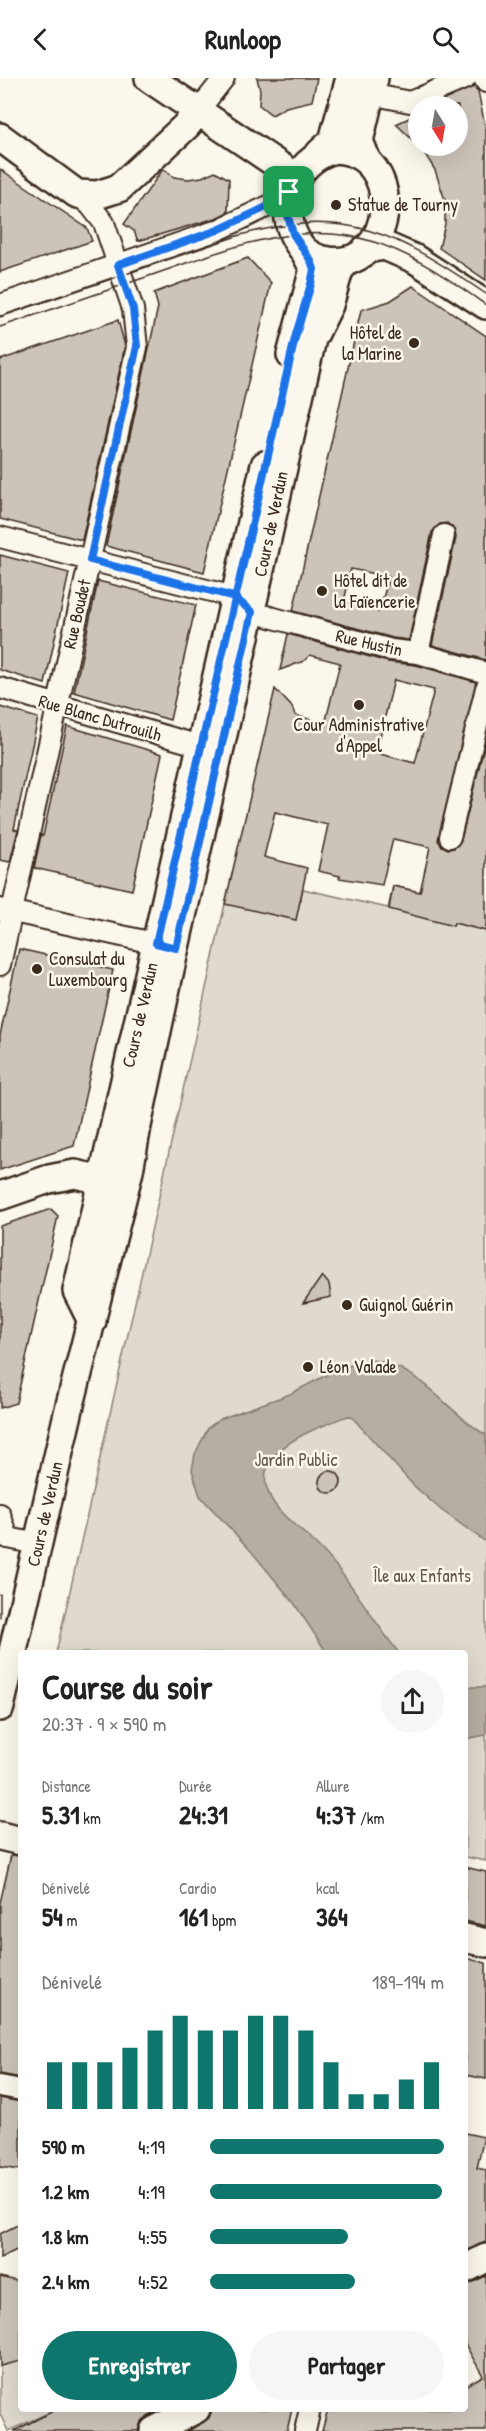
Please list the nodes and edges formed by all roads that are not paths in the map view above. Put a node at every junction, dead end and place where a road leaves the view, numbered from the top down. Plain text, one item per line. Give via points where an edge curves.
1 (149, 78) edge
2 (224, 78) edge
3 (466, 78) edge
4 (484, 78) edge
5 (486, 82) edge
6 (365, 83) edge
7 (198, 111) junction
8 (0, 137) edge
9 (320, 153) junction
10 (367, 161) junction
11 (293, 185) junction
12 (77, 194) junction
13 (305, 252) junction
14 (357, 254) junction
15 (118, 265) junction
16 (0, 305) edge
17 (486, 305) edge
18 (444, 535) dead end
19 (0, 537) edge
20 (90, 560) junction
21 (243, 604) junction
22 (418, 653) junction
23 (486, 673) edge
24 (0, 688) edge
25 (486, 688) edge
26 (57, 705) junction
27 (200, 746) junction
28 (450, 837) dead end
29 (6, 910) edge
30 (166, 945) junction
31 (0, 964) edge
32 (102, 1180) junction
33 (0, 1196) edge
34 (108, 1256) junction
35 (92, 1321) junction
36 (0, 1514) edge
37 (4, 1539) edge
38 (38, 1544) junction
39 (0, 1707) edge
40 (0, 1836) edge
41 (18, 1840) edge
42 (468, 1939) edge
43 (486, 1943) edge
44 (0, 2086) edge
45 (18, 2089) edge
46 (486, 2258) edge
47 (468, 2267) edge
48 (190, 2412) edge
49 (309, 2412) edge
50 (154, 2431) edge
51 (305, 2431) edge

1 - 7 main road
2 - 7 street
3 - 6 street via 410,102
4 - 5 street
6 - 9 main road via 333,141
6 - 10 main road via 359,141
7 - 11 main road
7 - 12 main road via 119,188 96,195
8 - 12 main road
9 - 10 main road via 346,150
9 - 11 main road
10 - 14 main road via 380,181 385,204 378,233
11 - 13 main road via 288,216 293,234
11 - 15 street via 279,201 218,230
12 - 15 street, Rue Boudet via 99,215
13 - 14 main road via 327,261
13 - 21 main road, Cours de Verdun via 314,269 295,338
14 - 17 main road via 385,246 415,259
14 - 21 main road, Cours de Verdun via 339,270 329,305 312,339
15 - 16 street
15 - 20 street, Rue Boudet via 133,309 137,346
18 - 22 street
19 - 20 street, Rue Hustin
20 - 21 street, Rue Hustin
20 - 26 street, Rue Boudet
21 - 22 street, Rue Hustin via 391,650
21 - 27 main road, Cours de Verdun
21 - 30 main road, Cours de Verdun
22 - 23 street, Rue Hustin
24 - 26 street, Rue Blanc Dutrouilh
25 - 28 street
26 - 27 street, Rue Blanc Dutrouilh
26 - 29 street, Rue Boudet
27 - 30 main road, Cours de Verdun
29 - 30 street
29 - 31 street, Rue Boudet
30 - 32 main road, Cours de Verdun
30 - 34 main road, Cours de Verdun via 129,1171
32 - 33 main road via 75,1174
32 - 34 main road via 108,1196
32 - 35 main road, Cours de Verdun via 76,1291
34 - 35 main road, Cours de Verdun
35 - 38 main road, Cours de Verdun
36 - 37 street
37 - 38 street
38 - 39 main road, Cours de Verdun
40 - 41 main road
42 - 43 main road
44 - 45 street
46 - 47 main road
48 - 50 main road
49 - 51 street

